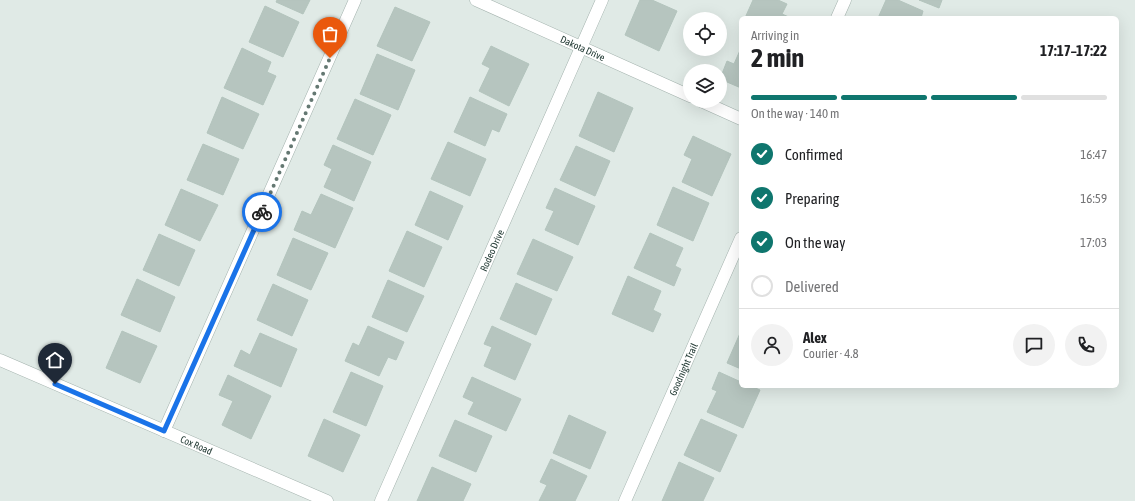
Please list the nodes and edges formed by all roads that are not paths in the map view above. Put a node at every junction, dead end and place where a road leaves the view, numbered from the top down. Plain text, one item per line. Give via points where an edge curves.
1 (356, 0) edge
2 (476, 0) edge
3 (602, 0) edge
4 (845, 0) edge
5 (838, 16) edge
6 (581, 48) junction
7 (683, 93) edge
8 (717, 108) edge
9 (739, 118) edge
10 (739, 243) edge
11 (0, 360) edge
12 (164, 431) junction
13 (326, 501) edge
14 (380, 501) edge
15 (626, 501) edge

1 - 12 street
2 - 6 street, Dakota Drive
3 - 6 street, Rodeo Drive
4 - 5 street
6 - 7 street, Dakota Drive
6 - 14 street, Rodeo Drive
8 - 9 street
10 - 15 street, Goodnight Trail
11 - 12 street, Cox Road
12 - 13 street, Cox Road

